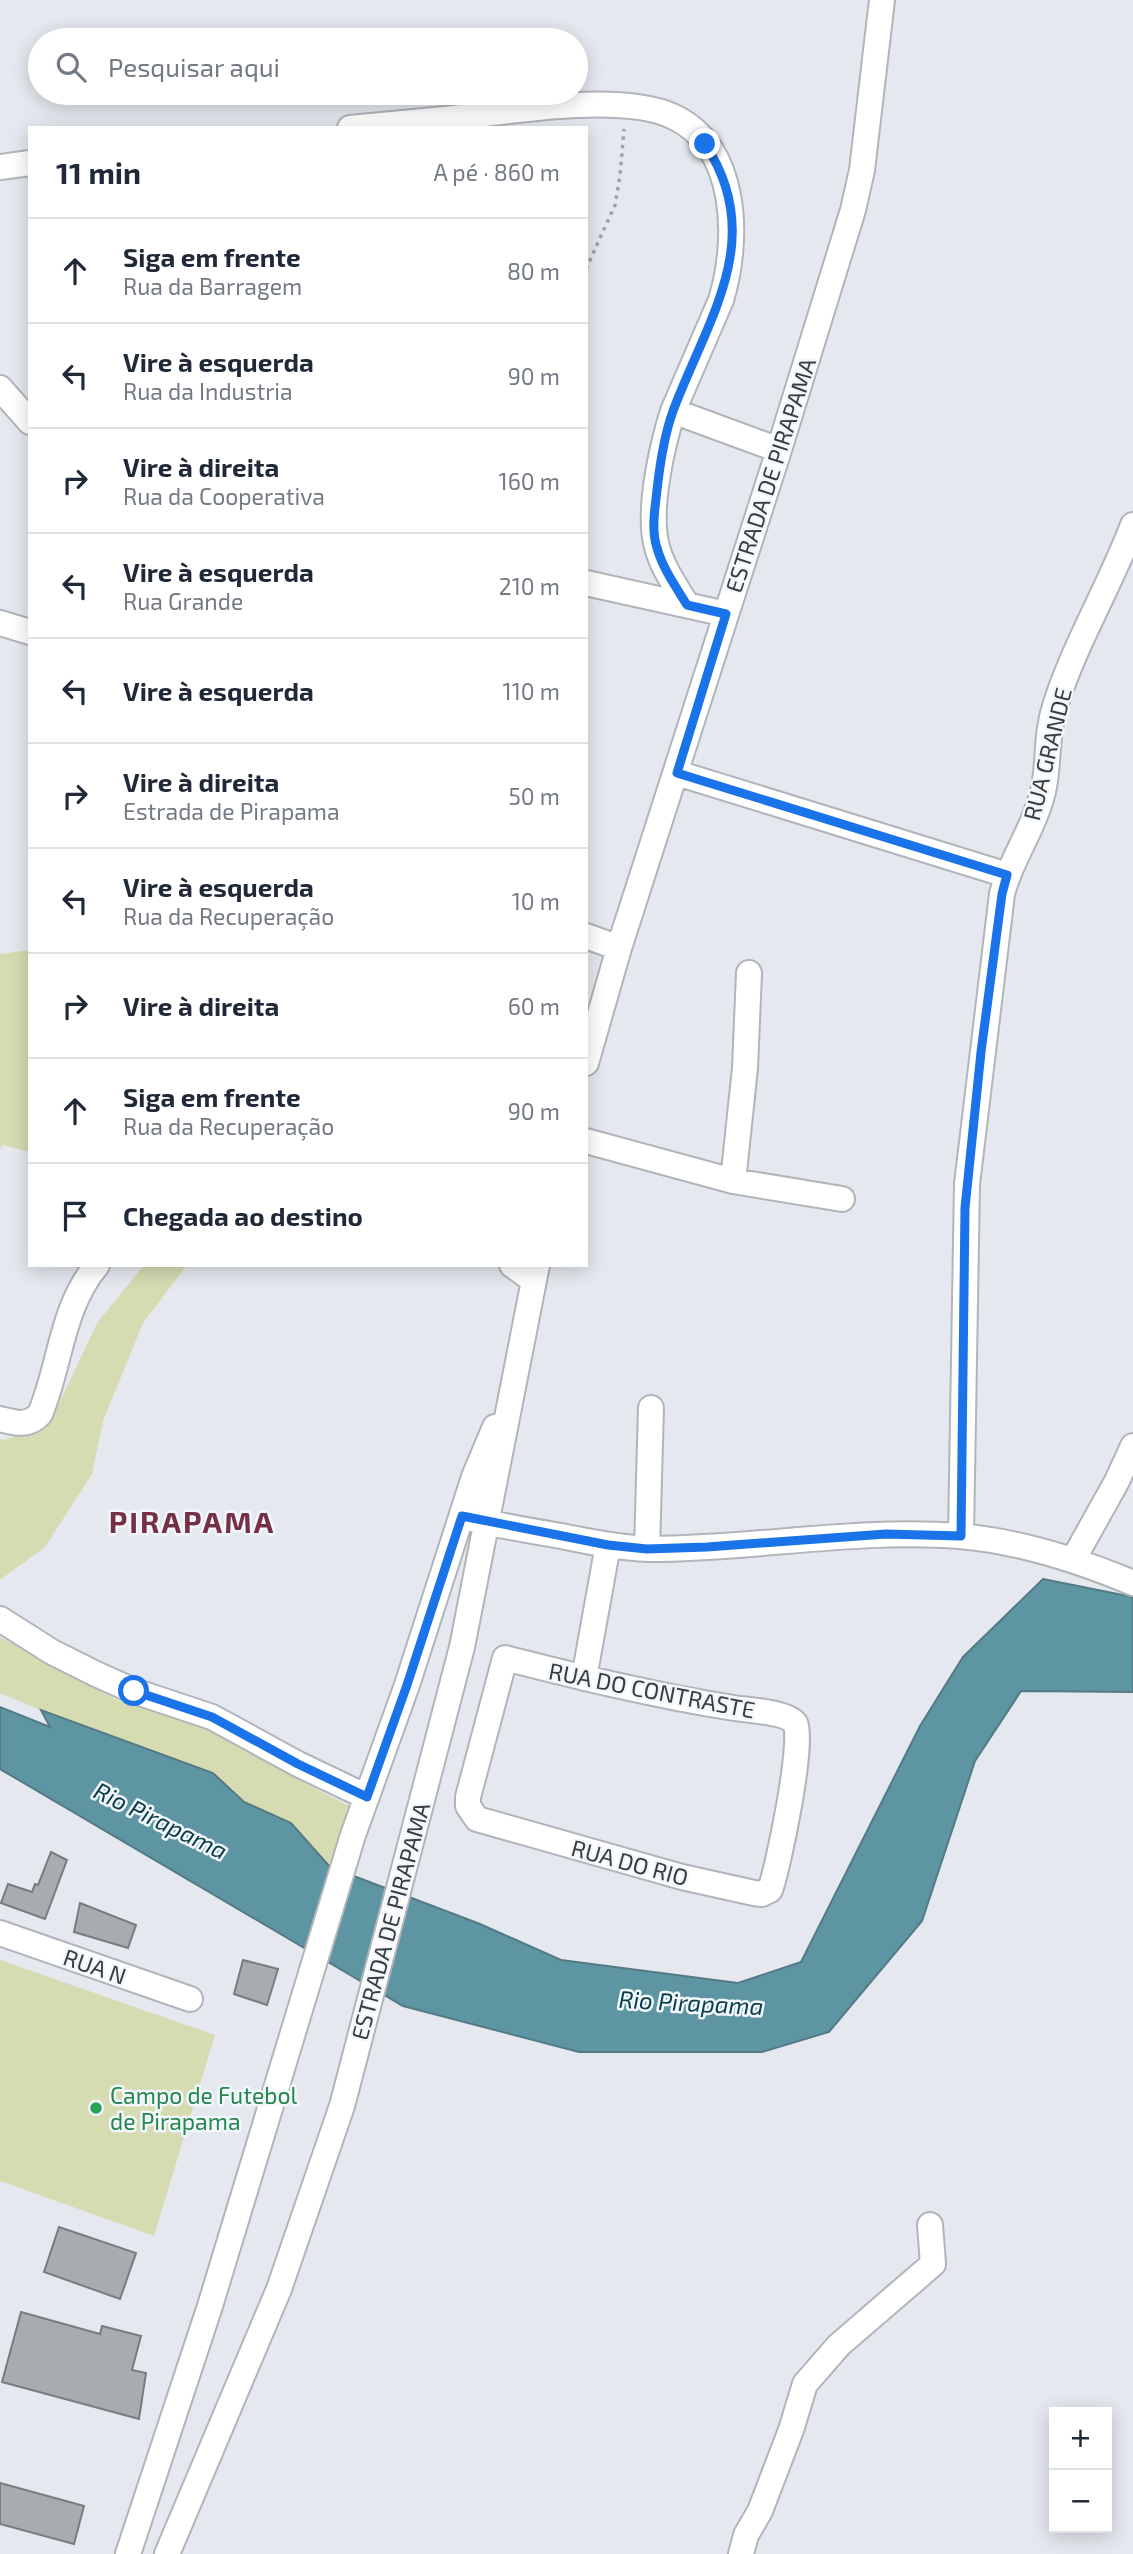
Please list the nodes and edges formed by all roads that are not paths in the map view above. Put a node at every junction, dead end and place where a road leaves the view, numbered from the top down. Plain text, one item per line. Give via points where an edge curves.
1 (882, 0) edge
2 (408, 125) edge
3 (389, 126) edge
4 (28, 163) edge
5 (0, 167) edge
6 (0, 388) edge
7 (673, 411) junction
8 (28, 420) edge
9 (779, 450) junction
10 (1133, 525) edge
11 (588, 583) edge
12 (687, 605) junction
13 (726, 614) junction
14 (0, 622) edge
15 (28, 631) edge
16 (677, 773) junction
17 (1007, 875) junction
18 (588, 937) edge
19 (619, 948) junction
20 (750, 972) dead end
21 (588, 1056) edge
22 (588, 1142) edge
23 (733, 1181) junction
24 (842, 1199) dead end
25 (95, 1267) edge
26 (518, 1267) edge
27 (535, 1273) edge
28 (510, 1396) junction
29 (652, 1408) dead end
30 (0, 1420) edge
31 (1133, 1446) edge
32 (462, 1516) junction
33 (487, 1522) junction
34 (961, 1536) junction
35 (608, 1545) junction
36 (647, 1549) junction
37 (1073, 1559) junction
38 (1133, 1583) edge
39 (0, 1619) edge
40 (505, 1658) joint
41 (584, 1678) junction
42 (367, 1797) junction
43 (762, 1894) joint
44 (0, 1933) edge
45 (190, 1998) dead end
46 (930, 2225) dead end
47 (128, 2554) edge
48 (167, 2554) edge
49 (741, 2554) edge

1 - 9 street, ESTRADA DE PIRAPAMA via 862,170
2 - 3 street
2 - 7 street via 561,107 626,106 672,116 691,128 715,159 730,195 731,237 726,284
4 - 5 street
6 - 8 street
7 - 9 street
7 - 12 street via 654,531 663,564
9 - 13 street, ESTRADA DE PIRAPAMA
10 - 17 street, RUA GRANDE via 1056,702 1046,742 1040,804
11 - 12 street
12 - 13 street
13 - 16 street, ESTRADA DE PIRAPAMA
14 - 15 street
16 - 17 street
16 - 19 street, ESTRADA DE PIRAPAMA
17 - 34 street, RUA GRANDE via 967,1174
18 - 19 street
19 - 21 street, ESTRADA DE PIRAPAMA
20 - 23 street
22 - 23 street
23 - 24 street
25 - 30 street via 75,1298 40,1414 24,1424
26 - 27 street
27 - 28 street, ESTRADA DE PIRAPAMA
28 - 32 street via 481,1457
28 - 33 street, ESTRADA DE PIRAPAMA
29 - 36 street
31 - 37 street
32 - 33 street
32 - 42 street
33 - 35 street
33 - 48 street, ESTRADA DE PIRAPAMA via 462,1647 332,2139 279,2289
34 - 36 street via 886,1534
34 - 37 street
35 - 36 street
35 - 41 street
37 - 38 street
39 - 42 street via 96,1674 212,1717
40 - 41 street, RUA DO CONTRASTE
40 - 43 street, RUA DO RIO via 470,1787 468,1806 477,1819 682,1877
41 - 43 street, RUA DO CONTRASTE via 792,1720 798,1747 782,1844 770,1891
42 - 47 street via 211,2306
44 - 45 street, RUA N
46 - 49 street via 933,2264 839,2345 805,2384

